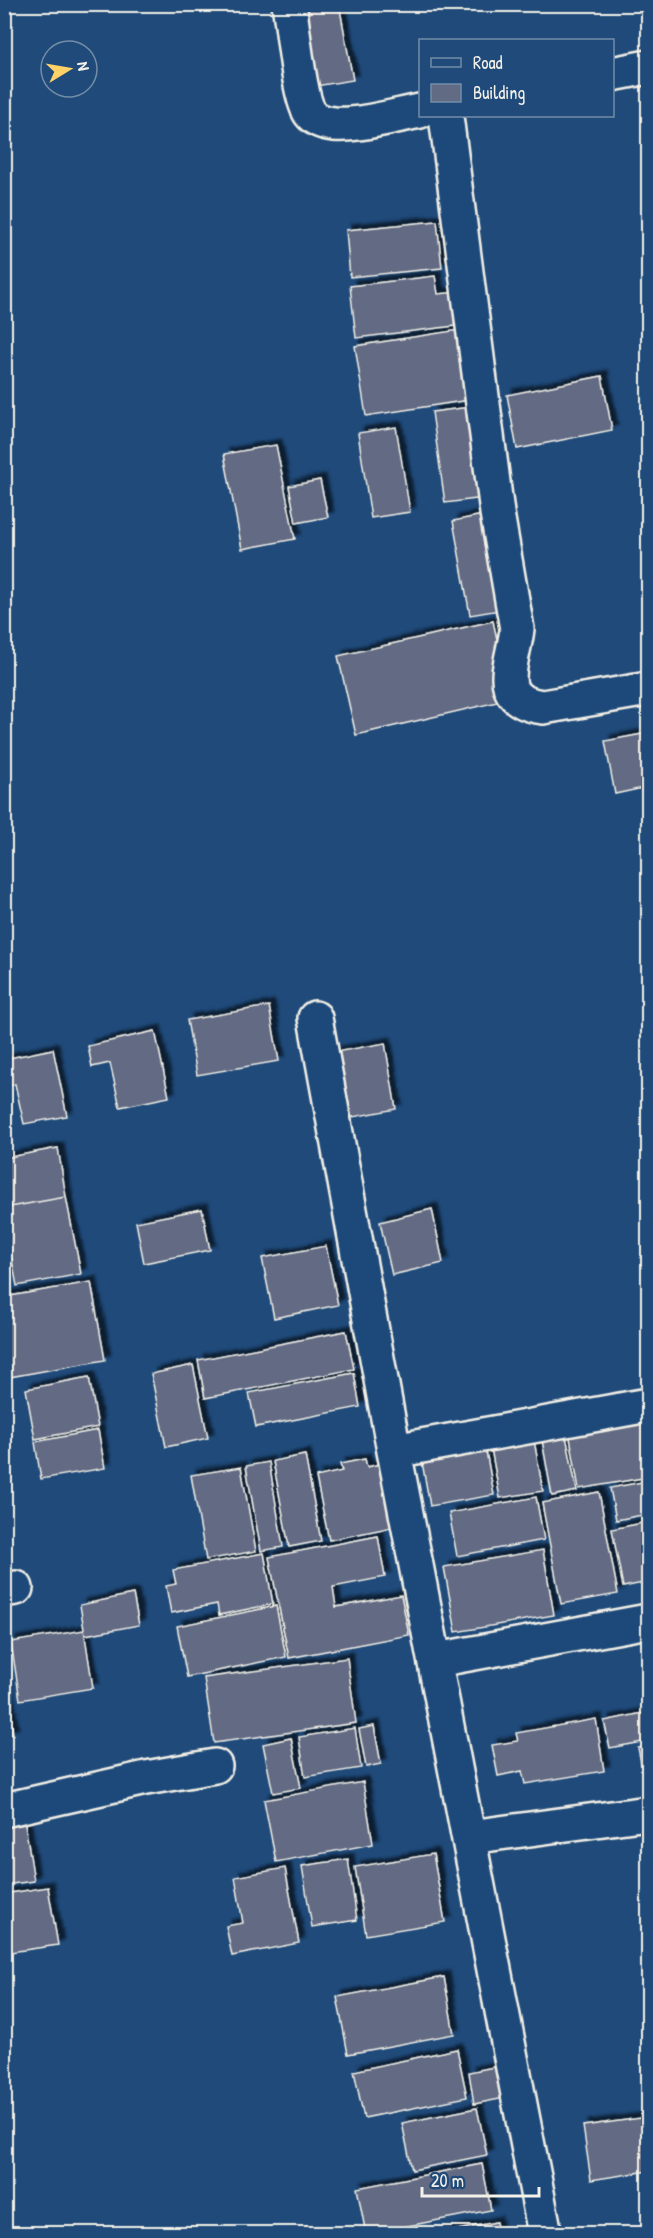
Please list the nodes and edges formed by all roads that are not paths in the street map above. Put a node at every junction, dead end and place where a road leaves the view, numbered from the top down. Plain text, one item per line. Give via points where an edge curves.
1 (290, 4) edge
2 (648, 67) edge
3 (614, 74) edge
4 (419, 111) edge
5 (446, 117) edge
6 (648, 688) edge
7 (315, 1018) dead end
8 (648, 1405) edge
9 (394, 1451) junction
10 (648, 1621) edge
11 (436, 1660) junction
12 (215, 1766) dead end
13 (4, 1810) edge
14 (648, 1813) edge
15 (470, 1837) junction
16 (545, 2234) edge

1 - 4 street via 302,87 311,114 325,122 346,124
2 - 3 street
5 - 6 street via 497,513 517,629 510,662 511,690 527,705 543,707
7 - 9 street
8 - 9 street
9 - 11 street
10 - 11 street
11 - 15 street
12 - 13 street
14 - 15 street
15 - 16 street

